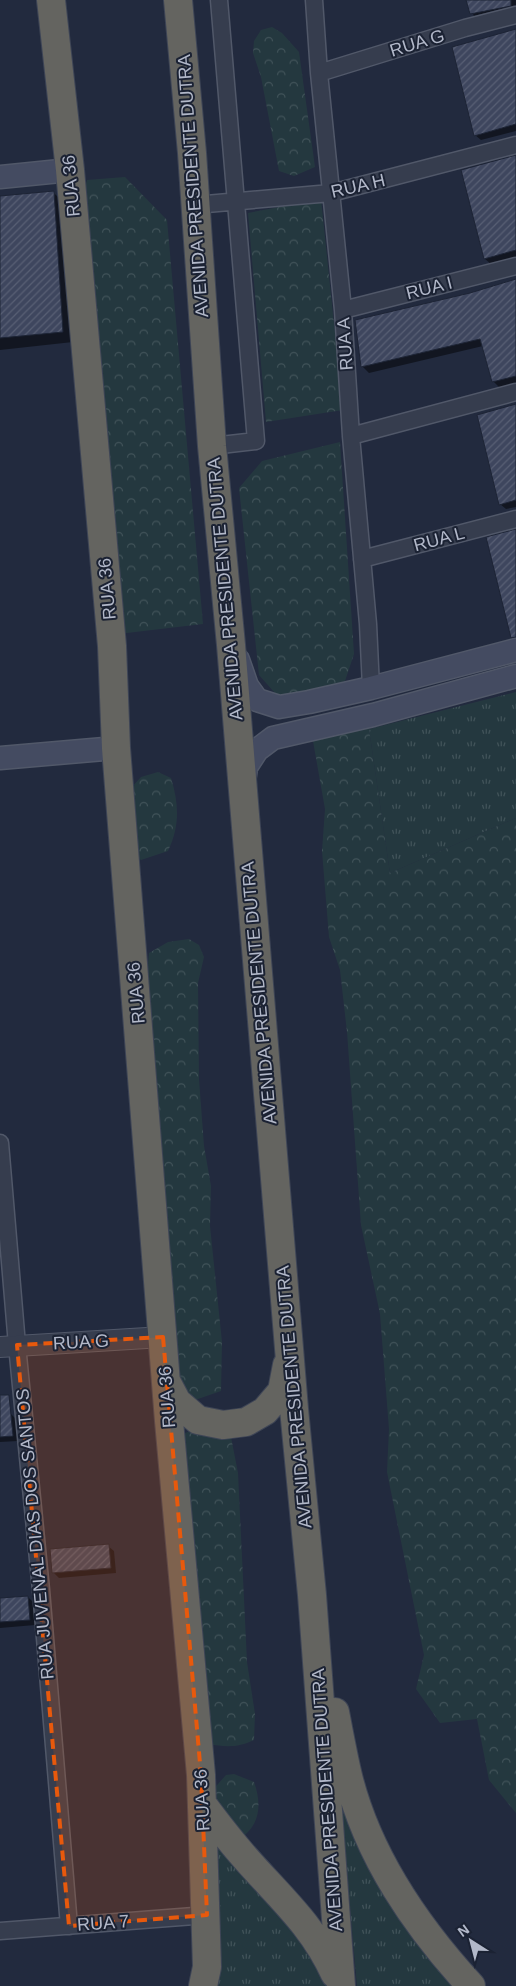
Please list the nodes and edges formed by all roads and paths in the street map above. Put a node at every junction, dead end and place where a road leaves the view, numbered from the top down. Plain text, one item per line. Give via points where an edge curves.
1 (52, 0) edge
2 (178, 0) edge
3 (219, 0) edge
4 (314, 0) edge
5 (516, 15) edge
6 (319, 73) junction
7 (516, 145) edge
8 (70, 170) junction
9 (0, 177) edge
10 (331, 194) junction
11 (237, 201) junction
12 (196, 205) junction
13 (516, 266) edge
14 (343, 310) junction
15 (516, 392) edge
16 (352, 436) junction
17 (212, 446) junction
18 (516, 519) edge
19 (362, 559) junction
20 (231, 645) junction
21 (516, 650) edge
22 (516, 676) edge
23 (371, 688) junction
24 (116, 748) junction
25 (0, 758) edge
26 (242, 791) junction
27 (0, 1143) edge
28 (163, 1337) junction
29 (9, 1346) edge
30 (290, 1352) junction
31 (166, 1381) junction
32 (312, 1595) junction
33 (203, 1805) junction
34 (207, 1916) junction
35 (69, 1926) junction
36 (0, 1931) edge
37 (203, 1986) edge
38 (341, 1986) edge
39 (470, 1986) edge

1 - 8 highway, RUA 36
2 - 12 highway, AVENIDA PRESIDENTE DUTRA
3 - 11 street
4 - 6 street, RUA A
5 - 6 street, RUA G
6 - 10 street, RUA A
7 - 10 street, RUA H
8 - 9 main road
8 - 24 highway, RUA 36 via 112,646
10 - 11 street, RUA H
10 - 14 street, RUA A
11 - 12 street, RUA H
11 - 17 street via 256,441
12 - 17 highway, AVENIDA PRESIDENTE DUTRA
13 - 14 street, RUA I
14 - 16 street, RUA A
15 - 16 street
16 - 19 street, RUA A
17 - 20 highway, AVENIDA PRESIDENTE DUTRA
18 - 19 street, RUA L
19 - 23 street, RUA A
20 - 23 main road via 247,686 257,700 279,707
20 - 26 highway, AVENIDA PRESIDENTE DUTRA
21 - 23 main road
22 - 26 main road via 374,715 274,738 257,750 246,767
24 - 25 main road
24 - 28 highway, RUA 36
26 - 30 highway, AVENIDA PRESIDENTE DUTRA
27 - 29 street, RUA JUVENAL DIAS DOS SANTOS
28 - 29 street, RUA G
28 - 31 highway, RUA 36
29 - 35 street, RUA JUVENAL DIAS DOS SANTOS via 41,1590
30 - 31 highway via 282,1391 265,1411 246,1422 223,1425 198,1420 177,1402
30 - 32 highway, AVENIDA PRESIDENTE DUTRA
31 - 33 highway, RUA 36
32 - 38 highway, AVENIDA PRESIDENTE DUTRA
32 - 39 highway via 348,1777 360,1815 376,1853 412,1915
33 - 34 highway, RUA 36
33 - 38 highway via 241,1853 302,1919 327,1955
34 - 35 street, RUA 7
34 - 37 highway, RUA 36 via 207,1967
35 - 36 street, RUA 7

